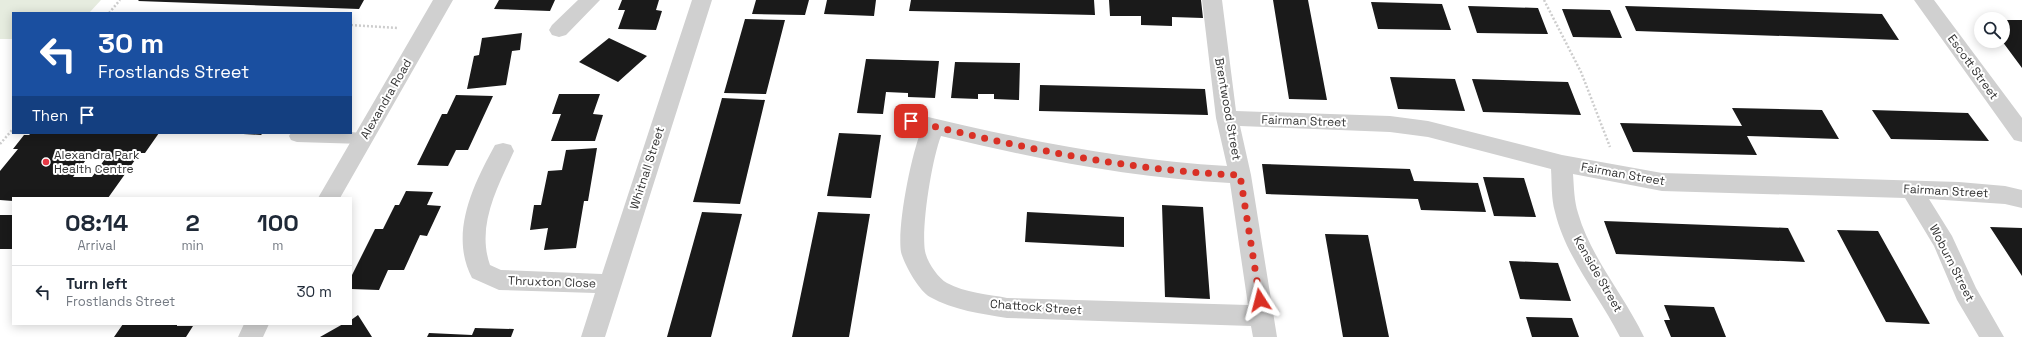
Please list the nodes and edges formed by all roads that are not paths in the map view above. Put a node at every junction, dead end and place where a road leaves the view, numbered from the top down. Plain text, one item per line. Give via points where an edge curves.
1 (443, 0) edge
2 (590, 0) edge
3 (702, 0) edge
4 (1212, 0) edge
5 (1924, 0) edge
6 (558, 30) dead end
7 (1227, 118) junction
8 (911, 121) dead end
9 (934, 126) junction
10 (2022, 134) edge
11 (297, 136) dead end
12 (363, 138) junction
13 (503, 151) dead end
14 (1562, 163) junction
15 (1240, 175) junction
16 (1911, 189) junction
17 (330, 197) edge
18 (2022, 199) edge
19 (610, 284) junction
20 (256, 325) edge
21 (1264, 327) edge
22 (250, 337) edge
23 (593, 337) edge
24 (1632, 337) edge
25 (1992, 337) edge

1 - 12 street, Alexandra Road
2 - 6 street
3 - 19 street, Whitnall Street
4 - 7 street, Brentwood Street via 1214,32
5 - 10 street, Escott Street
7 - 14 street, Fairman Street via 1390,124 1428,129
7 - 15 street, Brentwood Street
8 - 9 street
9 - 15 street via 1068,156 1203,173
9 - 21 street, Chattock Street via 925,149 913,224 913,252 923,274 938,290 968,301 1007,308
11 - 12 lane
12 - 17 street, Alexandra Road
13 - 19 street, Thruxton Close via 475,220 472,238 474,259 480,272 499,280
14 - 16 street, Fairman Street via 1662,182
14 - 24 street, Kenside Street via 1564,201 1568,218 1580,247
15 - 21 street, Brentwood Street
16 - 18 street, Fairman Street via 2005,195
16 - 25 street, Woburn Street via 1944,243 1966,293
19 - 23 street, Whitnall Street
20 - 22 street

